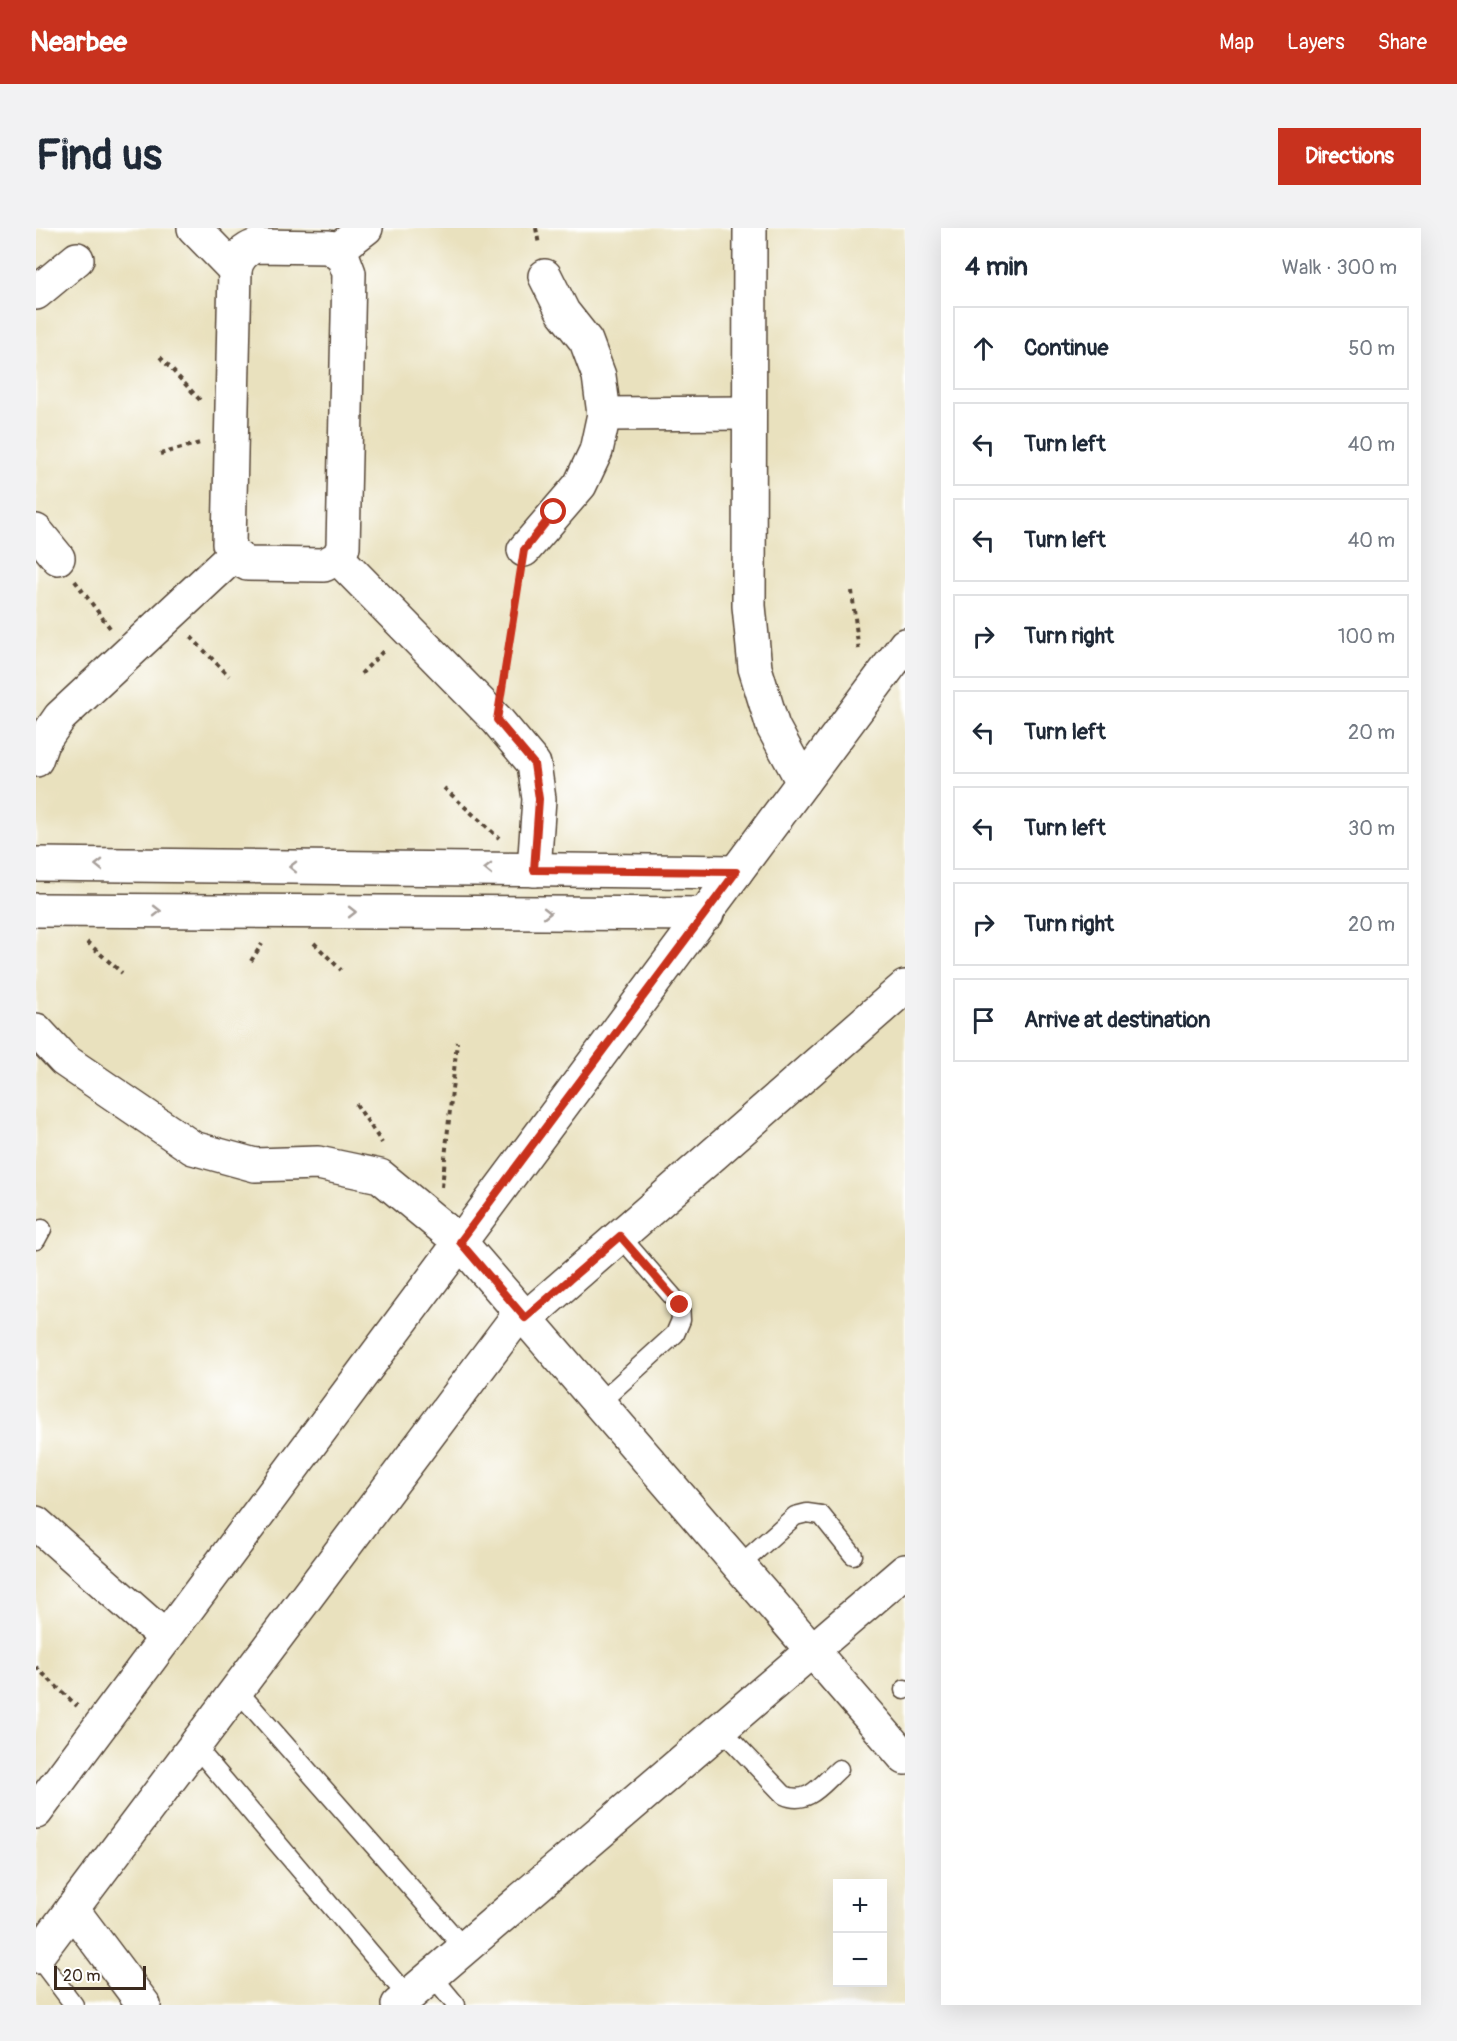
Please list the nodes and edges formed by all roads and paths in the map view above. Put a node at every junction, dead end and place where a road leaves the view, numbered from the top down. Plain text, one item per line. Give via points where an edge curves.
1 (194, 228) edge
2 (366, 228) edge
3 (750, 228) edge
4 (336, 251) junction
5 (77, 259) dead end
6 (235, 270) junction
7 (545, 276) dead end
8 (36, 293) edge
9 (160, 357) dead end
10 (749, 413) junction
11 (603, 414) junction
12 (232, 435) junction
13 (160, 454) dead end
14 (36, 531) edge
15 (524, 550) joint
16 (234, 555) junction
17 (58, 558) joint
18 (339, 558) junction
19 (852, 591) dead end
20 (170, 615) junction
21 (905, 645) edge
22 (128, 653) junction
23 (229, 676) dead end
24 (864, 699) junction
25 (497, 720) junction
26 (36, 760) edge
27 (803, 782) junction
28 (444, 788) dead end
29 (36, 864) edge
30 (454, 869) junction
31 (534, 870) junction
32 (736, 872) junction
33 (36, 910) edge
34 (454, 912) junction
35 (707, 914) junction
36 (905, 989) edge
37 (36, 1030) edge
38 (458, 1042) dead end
39 (449, 1233) junction
40 (620, 1236) junction
41 (522, 1316) junction
42 (598, 1404) junction
43 (36, 1523) edge
44 (853, 1555) dead end
45 (739, 1566) junction
46 (904, 1573) edge
47 (166, 1638) junction
48 (812, 1651) junction
49 (36, 1667) edge
50 (237, 1690) junction
51 (99, 1727) junction
52 (721, 1729) junction
53 (195, 1746) junction
54 (905, 1758) edge
55 (838, 1769) dead end
56 (36, 1812) edge
57 (72, 1909) junction
58 (464, 1948) junction
59 (37, 1956) edge
60 (413, 1993) edge
61 (74, 2005) edge
62 (144, 2005) edge
63 (456, 2005) edge

1 - 6 street
2 - 4 street
3 - 10 street
4 - 6 street via 329,247 256,246 243,252
4 - 18 street via 349,273 343,546
5 - 8 street
6 - 12 street
7 - 11 street via 563,312 586,341 599,376
9 - 12 path
10 - 11 street
10 - 27 street via 749,606 755,668 773,727
11 - 15 street via 596,451 579,484
12 - 13 path
12 - 16 street via 229,544
14 - 17 street
15 - 25 path
16 - 18 street via 247,564 324,566
16 - 20 street
17 - 22 path
18 - 25 street
19 - 24 path
20 - 22 street
20 - 23 path
21 - 24 street
22 - 26 street via 60,717 42,743
24 - 27 street
25 - 31 street via 534,764 539,799
27 - 32 street
28 - 31 path
30 -> 29 street
31 -> 30 street
30 - 34 street
31 - 32 street
32 - 35 street
33 -> 34 street
34 -> 35 street
35 - 39 street
36 - 40 street
37 - 39 street via 64,1060 193,1148 255,1165 318,1163 380,1176
38 - 39 path
39 - 41 street
39 - 47 street
40 - 41 street
40 - 42 lane via 680,1305 681,1320 675,1334
41 - 42 street
41 - 50 street
42 - 45 street
43 - 47 street
44 - 45 lane via 821,1515 807,1513 795,1516
45 - 48 street
46 - 48 street
47 - 51 street
48 - 52 street
48 - 54 street
49 - 51 path
50 - 53 street
50 - 58 lane
51 - 56 street
52 - 55 lane via 784,1796 796,1800 808,1797
52 - 58 street
53 - 57 street
53 - 60 lane
57 - 59 street
57 - 62 street
58 - 60 street
59 - 61 lane
60 - 63 lane

